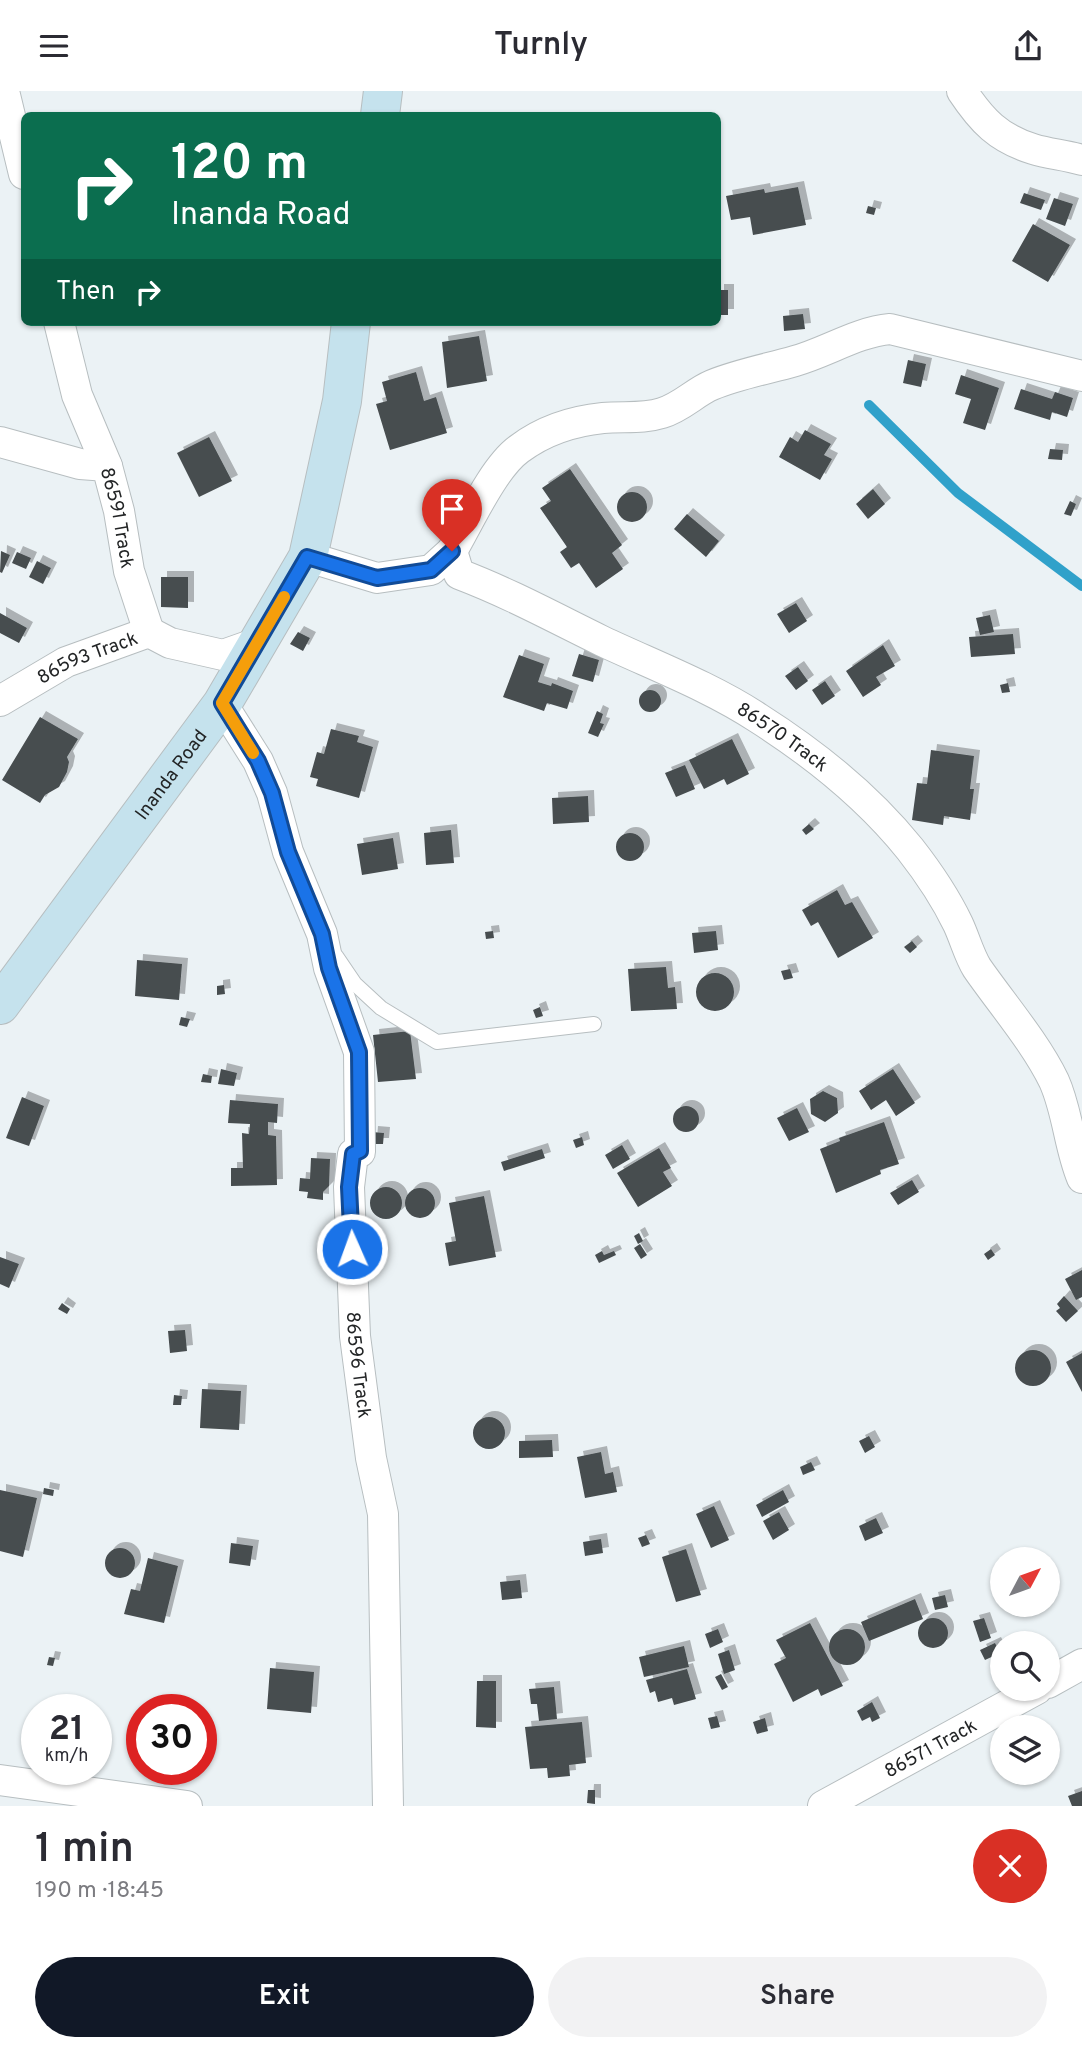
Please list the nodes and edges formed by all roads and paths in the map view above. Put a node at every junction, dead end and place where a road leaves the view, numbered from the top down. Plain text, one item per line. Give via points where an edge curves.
1 (4, 91) edge
2 (383, 91) edge
3 (962, 91) edge
4 (380, 112) edge
5 (1082, 160) edge
6 (21, 162) edge
7 (60, 326) edge
8 (351, 326) edge
9 (1082, 376) edge
10 (0, 442) edge
11 (107, 467) junction
12 (452, 551) junction
13 (307, 557) junction
14 (149, 632) junction
15 (257, 643) junction
16 (0, 701) edge
17 (222, 703) junction
18 (322, 934) junction
19 (0, 1005) edge
20 (594, 1024) dead end
21 (1082, 1178) edge
22 (1082, 1664) edge
23 (1060, 1676) edge
24 (1015, 1701) edge
25 (0, 1780) edge
26 (187, 1806) edge
27 (388, 1806) edge
28 (823, 1806) edge

1 - 6 street
2 - 4 street
3 - 5 street via 999,135
7 - 11 street via 77,395
8 - 13 street, Inanda Road via 342,401
9 - 12 street via 890,329 873,331 796,361 709,386 664,413 602,418 537,436 502,466
10 - 11 street, 86591 Track
11 - 14 street, 86591 Track via 129,571
12 - 13 street via 431,570 377,578
12 - 21 street, 86570 Track via 458,574 506,592 758,717 867,803 909,848 944,897 977,967 1041,1058 1058,1091
13 - 15 street, Inanda Road
14 - 15 street, 86593 Track via 170,643 223,655
14 - 16 street, 86593 Track via 66,662
15 - 17 street, Inanda Road
17 - 18 street, 86596 Track via 272,793 290,859
17 - 19 street, Inanda Road
18 - 20 lane via 355,984 381,1008 437,1042
18 - 27 street, 86596 Track via 359,1052 360,1151 353,1154 349,1187 355,1336 383,1514
22 - 23 street
24 - 28 street, 86571 Track
25 - 26 street

